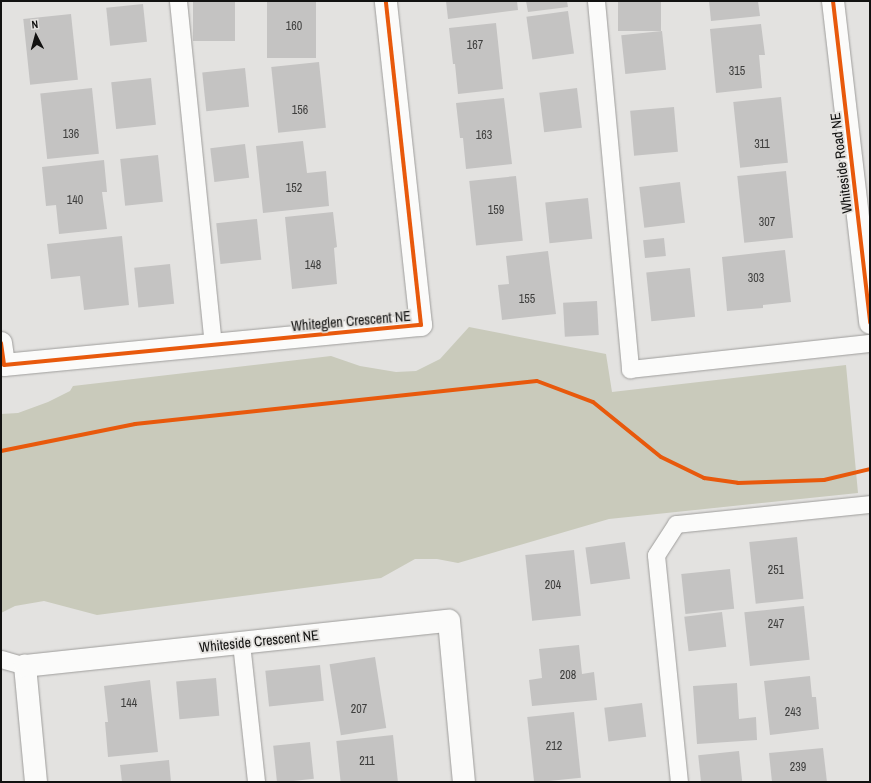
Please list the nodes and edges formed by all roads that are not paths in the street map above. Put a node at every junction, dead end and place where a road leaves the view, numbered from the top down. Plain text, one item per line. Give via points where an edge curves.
1 (178, 1) edge
2 (386, 1) edge
3 (596, 1) edge
4 (833, 1) edge
5 (870, 323) edge
6 (870, 343) edge
7 (1, 344) edge
8 (213, 344) junction
9 (2, 366) edge
10 (870, 504) edge
11 (241, 643) junction
12 (1, 659) edge
13 (25, 666) junction
14 (36, 782) edge
15 (256, 782) edge
16 (464, 782) edge
17 (679, 782) edge

1 - 8 lane
2 - 8 street, Whiteglen Crescent NE via 421,325
3 - 6 lane via 630,369
4 - 5 street, Whiteside Road NE
7 - 9 street, Whiteglen Crescent NE
8 - 9 street, Whiteglen Crescent NE
10 - 17 lane via 676,524 656,555
11 - 13 street, Whiteside Crescent NE
11 - 15 lane
11 - 16 street, Whiteside Crescent NE via 449,621
12 - 13 lane
13 - 14 street

